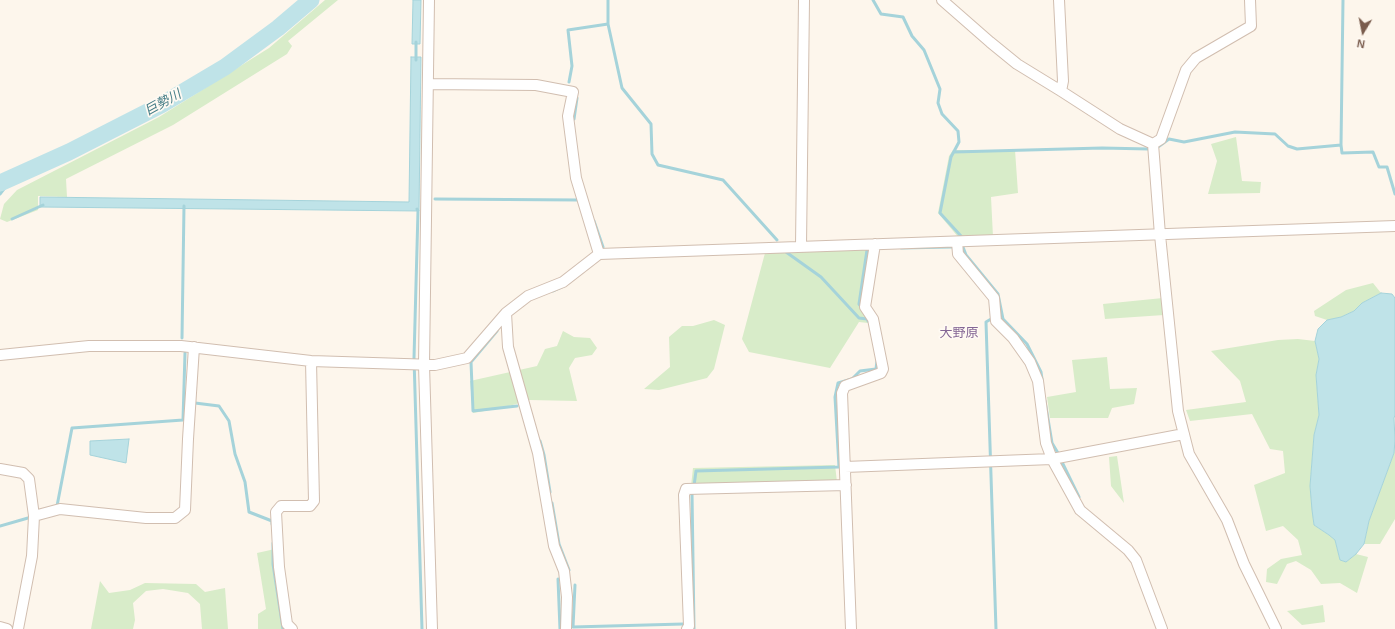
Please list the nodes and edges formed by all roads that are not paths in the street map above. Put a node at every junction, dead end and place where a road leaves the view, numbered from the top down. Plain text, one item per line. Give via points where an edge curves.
1 (429, 0) edge
2 (804, 0) edge
3 (942, 0) edge
4 (1059, 0) edge
5 (1250, 0) edge
6 (428, 84) junction
7 (1061, 91) junction
8 (1153, 144) junction
9 (1395, 226) edge
10 (1160, 235) junction
11 (958, 242) junction
12 (876, 244) junction
13 (801, 246) junction
14 (599, 254) junction
15 (506, 313) junction
16 (194, 347) junction
17 (0, 355) edge
18 (311, 361) junction
19 (424, 365) junction
20 (1184, 434) junction
21 (1052, 459) junction
22 (845, 467) junction
23 (0, 469) edge
24 (846, 485) junction
25 (34, 516) junction
26 (0, 627) edge
27 (7, 629) edge
28 (18, 629) edge
29 (292, 629) edge
30 (432, 629) edge
31 (566, 629) edge
32 (687, 629) edge
33 (851, 629) edge
34 (1162, 629) edge
35 (1276, 629) edge

1 - 6 street
2 - 13 street
3 - 7 street via 1017,64
4 - 7 street via 1063,81
5 - 8 street via 1251,26 1196,58 1186,70 1162,139
6 - 14 street via 536,85 573,92 568,116 576,178
6 - 19 street
7 - 8 street via 1120,130
8 - 10 street
9 - 10 street
10 - 11 street
10 - 20 street via 1178,411
11 - 12 street
11 - 21 street via 958,254 994,298 996,321 1013,338 1030,362 1038,381 1046,443
12 - 13 street
12 - 22 street via 865,307 874,319 883,369 881,373 845,386 842,393
13 - 14 street
14 - 15 street via 562,282 528,296
15 - 19 street via 467,358
15 - 31 street via 508,347 538,453 554,546 564,571 567,597
16 - 17 street via 89,346
16 - 18 street
16 - 25 street via 185,510 175,518 146,518 60,508
18 - 19 street
18 - 29 street via 314,501 310,506 281,506 276,512 279,567 287,624
19 - 30 street
20 - 21 street
20 - 35 street via 1189,454 1227,520 1244,564
21 - 22 street
21 - 34 street via 1080,510 1128,550 1136,560
22 - 24 street
23 - 25 street via 23,473 29,479
24 - 32 street via 686,490 684,495
24 - 33 street
25 - 28 street via 32,556
26 - 27 street

